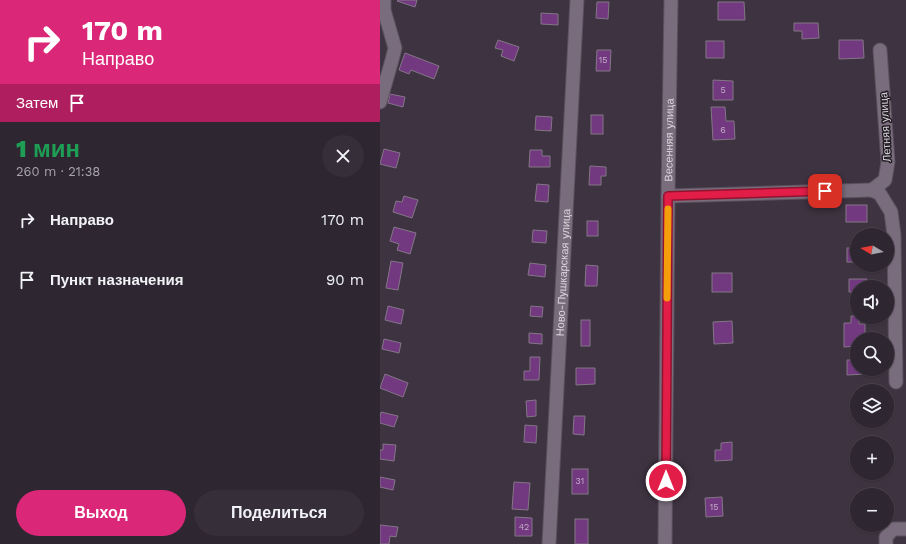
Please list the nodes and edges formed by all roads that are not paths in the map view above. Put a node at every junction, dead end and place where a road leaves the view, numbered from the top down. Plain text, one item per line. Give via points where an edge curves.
1 (384, 0) edge
2 (576, 0) edge
3 (671, 0) edge
4 (880, 50) dead end
5 (380, 102) edge
6 (872, 190) junction
7 (668, 196) junction
8 (896, 382) dead end
9 (906, 529) edge
10 (549, 544) edge
11 (665, 544) edge
12 (886, 544) edge

1 - 5 street via 384,10 395,48
2 - 10 street, Ново-Пушкарская улица
3 - 7 street, Весенняя улица
4 - 6 street, Летняя улица via 888,162 885,180
6 - 7 street
6 - 8 street via 880,194 891,212 894,235
7 - 11 street, Весенняя улица
9 - 12 street via 893,529 886,537

